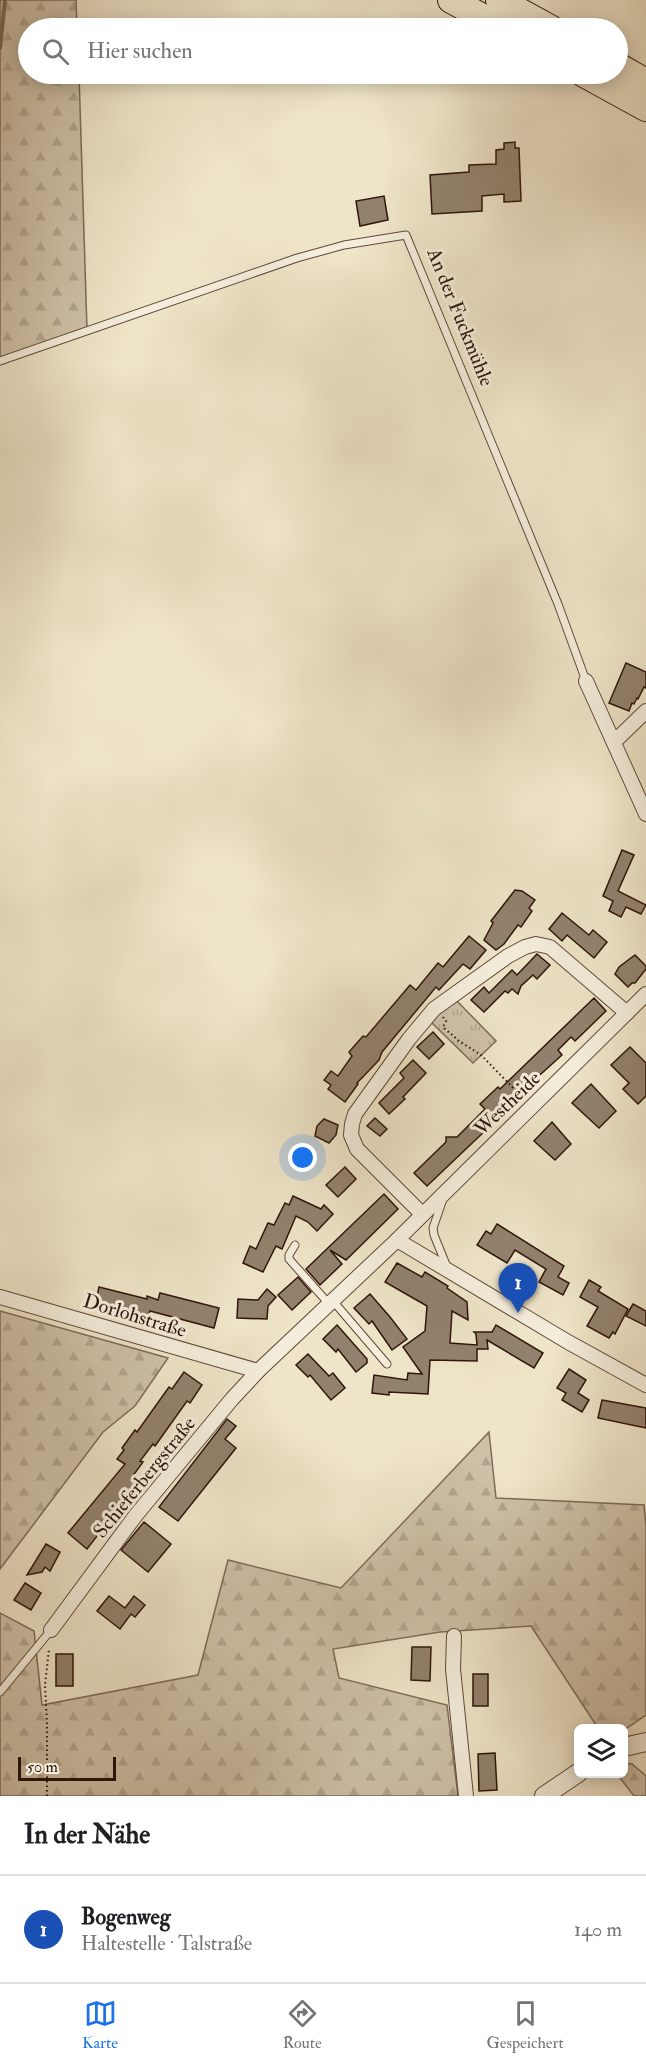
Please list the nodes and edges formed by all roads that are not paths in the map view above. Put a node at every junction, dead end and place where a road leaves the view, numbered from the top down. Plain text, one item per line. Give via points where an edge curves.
1 (451, 0) edge
2 (499, 0) edge
3 (484, 18) edge
4 (532, 18) edge
5 (628, 72) edge
6 (646, 82) edge
7 (602, 84) edge
8 (646, 108) edge
9 (0, 360) edge
10 (586, 681) joint
11 (646, 711) edge
12 (614, 742) junction
13 (646, 814) edge
14 (646, 994) edge
15 (627, 1013) junction
16 (446, 1191) junction
17 (422, 1214) junction
18 (396, 1240) junction
19 (295, 1245) dead end
20 (448, 1270) junction
21 (0, 1297) edge
22 (332, 1303) junction
23 (387, 1364) dead end
24 (258, 1371) junction
25 (646, 1385) edge
26 (51, 1630) joint
27 (454, 1636) dead end
28 (0, 1692) edge
29 (646, 1742) edge
30 (628, 1746) edge
31 (574, 1776) edge
32 (466, 1796) edge
33 (544, 1796) edge

1 - 3 highway
2 - 4 highway
5 - 6 highway
7 - 8 highway
9 - 10 lane, An der Fuckmühle via 297,258 344,245 406,235
10 - 12 street, An der Fuckmühle
11 - 12 street
12 - 13 street, An der Fuckmühle
14 - 15 street, Westheide
15 - 16 street, Westheide
15 - 17 street via 550,947 536,944 508,957 434,1009 355,1114 351,1129 357,1149
16 - 17 street, Westheide
16 - 20 lane via 433,1228
17 - 18 street, Westheide
18 - 20 street
18 - 22 street, Schieferbergstraße
19 - 22 lane via 289,1259
20 - 25 street
21 - 24 street, Dorlohstraße
22 - 23 lane
22 - 24 street, Schieferbergstraße
24 - 26 street, Schieferbergstraße via 136,1515
26 - 28 lane
27 - 32 street via 453,1669
29 - 30 street
31 - 33 street

